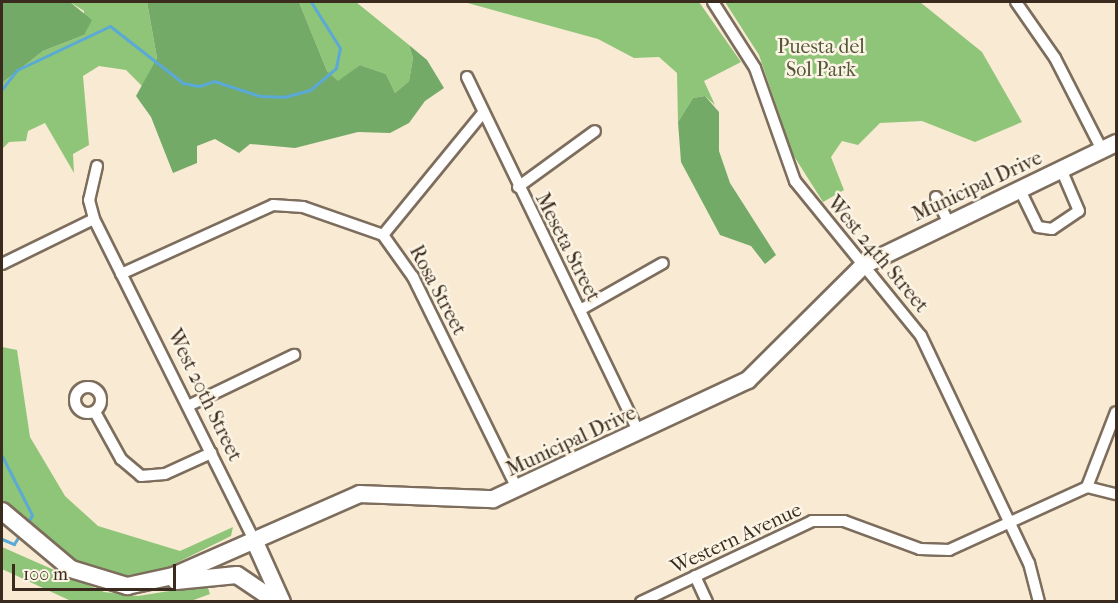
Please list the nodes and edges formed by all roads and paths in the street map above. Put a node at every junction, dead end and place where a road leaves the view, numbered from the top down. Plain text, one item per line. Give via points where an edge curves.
1 (713, 2) edge
2 (1016, 2) edge
3 (467, 77) dead end
4 (483, 113) junction
5 (595, 130) dead end
6 (1109, 146) edge
7 (97, 166) dead end
8 (1062, 169) junction
9 (518, 187) junction
10 (1019, 188) junction
11 (936, 197) dead end
12 (92, 214) junction
13 (948, 222) junction
14 (383, 235) junction
15 (663, 263) dead end
16 (2, 264) edge
17 (864, 266) junction
18 (121, 274) junction
19 (580, 310) junction
20 (294, 355) dead end
21 (188, 406) junction
22 (95, 412) dead end
23 (1116, 412) edge
24 (639, 433) junction
25 (211, 453) junction
26 (1087, 487) junction
27 (518, 490) junction
28 (1116, 494) edge
29 (2, 511) edge
30 (1011, 523) junction
31 (254, 540) junction
32 (695, 576) junction
33 (152, 584) junction
34 (277, 602) edge
35 (282, 602) edge
36 (641, 602) edge
37 (707, 602) edge
38 (1039, 602) edge

1 - 17 street, West 24th Street via 755,68 795,181
2 - 6 street
3 - 4 street, Meseta Street
4 - 9 street, Meseta Street
4 - 14 street
5 - 9 street
6 - 8 street, Municipal Drive
7 - 12 street
8 - 10 street, Municipal Drive
8 - 10 street via 1080,211 1052,230 1038,227
9 - 19 street, Meseta Street
10 - 13 street, Municipal Drive
11 - 13 street
12 - 16 street
12 - 18 street, West 20th Street
13 - 17 street, Municipal Drive
14 - 18 street, Rosa Street via 303,207 273,205
14 - 27 street, Rosa Street via 413,277
15 - 19 street
17 - 24 street, Municipal Drive via 748,380
17 - 30 street, West 24th Street via 921,336
18 - 21 street, West 20th Street
19 - 24 street, Meseta Street
20 - 21 street
21 - 25 street, West 20th Street
22 - 25 street via 121,459 141,476 165,474
23 - 26 street
24 - 27 street, Municipal Drive
25 - 31 street, West 20th Street
26 - 28 street
26 - 30 street, Western Avenue
27 - 31 street, Municipal Drive via 469,502 360,494
29 - 33 street, Municipal Drive via 71,569 103,583
30 - 32 street, Western Avenue via 949,550 920,549 844,521 812,521
30 - 38 street, West 24th Street
31 - 33 street, Municipal Drive
31 - 35 street, West 20th Street
32 - 36 street, Western Avenue
32 - 37 street
33 - 34 street via 237,575

